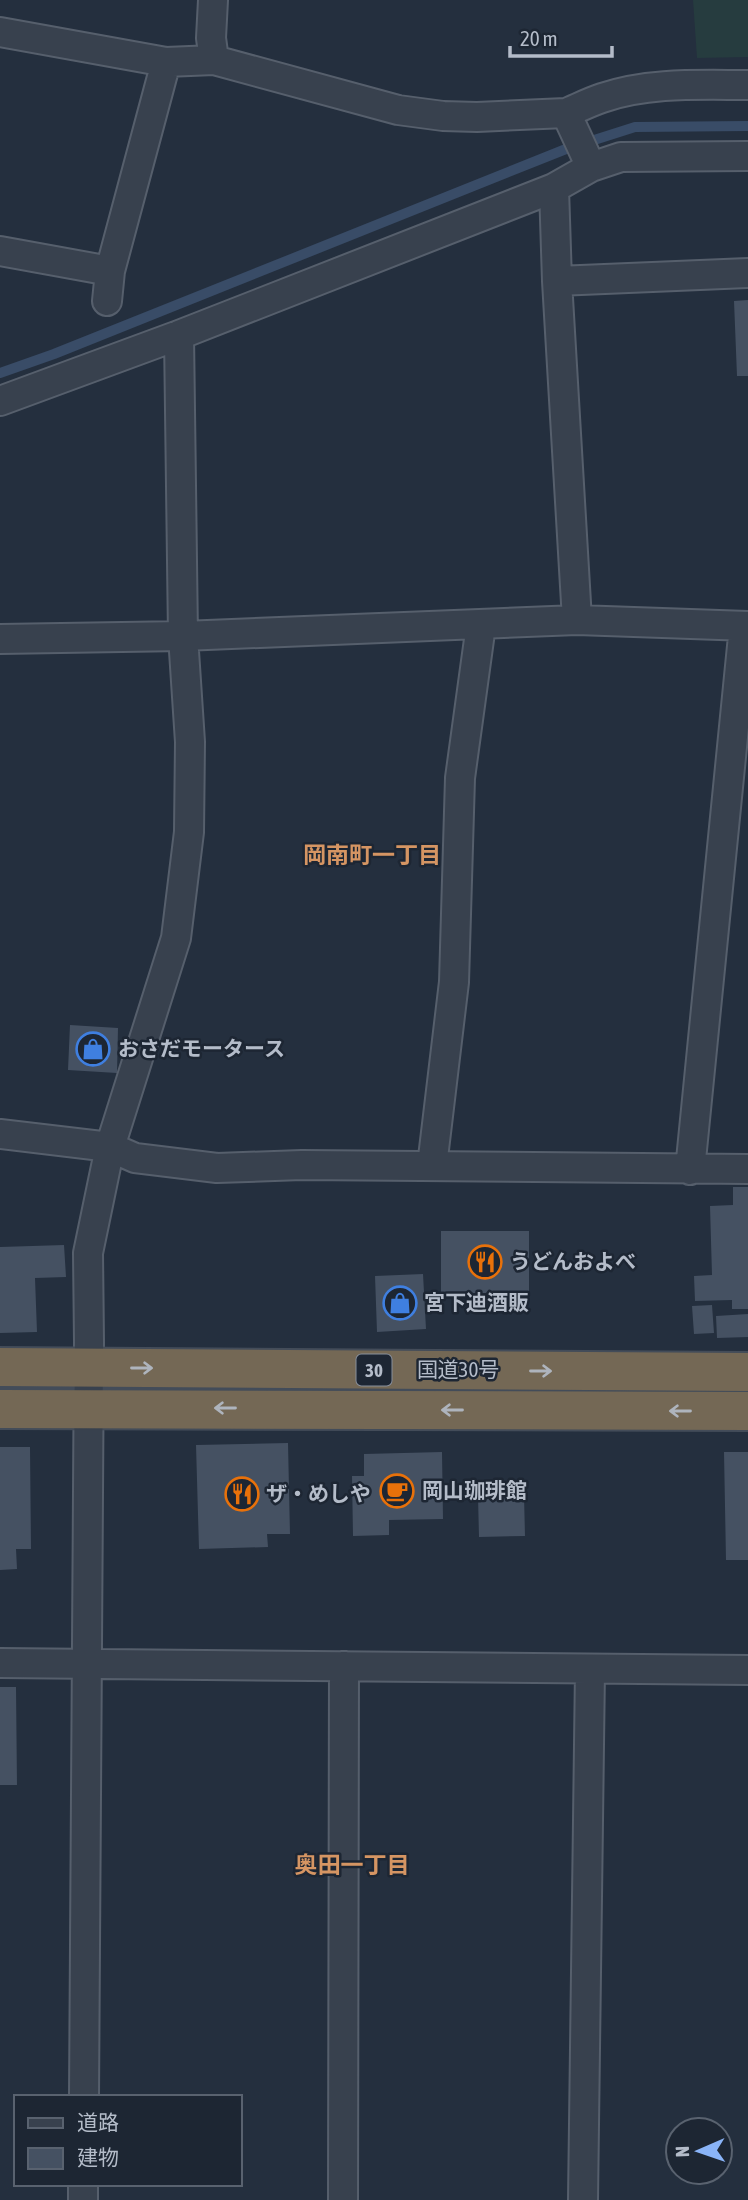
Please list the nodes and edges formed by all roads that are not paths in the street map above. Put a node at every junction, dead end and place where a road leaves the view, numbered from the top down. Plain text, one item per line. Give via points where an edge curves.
1 (213, 0) edge
2 (0, 32) edge
3 (214, 61) junction
4 (166, 62) junction
5 (748, 85) edge
6 (580, 142) junction
7 (748, 156) edge
8 (554, 188) junction
9 (0, 251) edge
10 (110, 271) junction
11 (748, 273) edge
12 (556, 281) junction
13 (107, 301) dead end
14 (179, 335) junction
15 (0, 401) edge
16 (577, 620) junction
17 (481, 625) junction
18 (746, 626) edge
19 (183, 636) junction
20 (0, 639) edge
21 (0, 1134) edge
22 (110, 1147) junction
23 (432, 1166) junction
24 (748, 1169) edge
25 (690, 1170) junction
26 (0, 1367) edge
27 (88, 1367) junction
28 (748, 1373) edge
29 (88, 1408) junction
30 (0, 1409) edge
31 (748, 1411) edge
32 (0, 1663) edge
33 (87, 1664) junction
34 (344, 1666) junction
35 (590, 1669) junction
36 (748, 1670) edge
37 (84, 2095) edge
38 (343, 2200) edge
39 (583, 2200) edge

1 - 3 street
2 - 4 street
3 - 4 street
3 - 6 street via 398,110 478,117
4 - 10 street
5 - 6 street via 657,87 602,98
6 - 7 street via 621,157
6 - 8 street
8 - 12 street
8 - 14 street
9 - 10 street
10 - 13 street
11 - 12 street
12 - 16 street
14 - 15 street
14 - 19 street
16 - 17 street
16 - 18 street
17 - 19 street
17 - 23 street via 460,778 454,982
18 - 25 street
19 - 20 street
19 - 22 street via 190,832 176,938
21 - 22 street
22 - 23 street via 135,1158 217,1168
22 - 27 street via 88,1253
23 - 25 street
24 - 25 street
26 - 27 highway, 国道30号 / 30
27 -> 28 highway, 国道30号 / 30
27 - 29 street
29 - 30 highway, 国道30号 / 30
31 -> 29 highway, 国道30号 / 30
29 - 33 street
32 - 33 street
33 - 34 street
33 - 37 street
34 - 35 street
34 - 38 street
35 - 36 street
35 - 39 street

